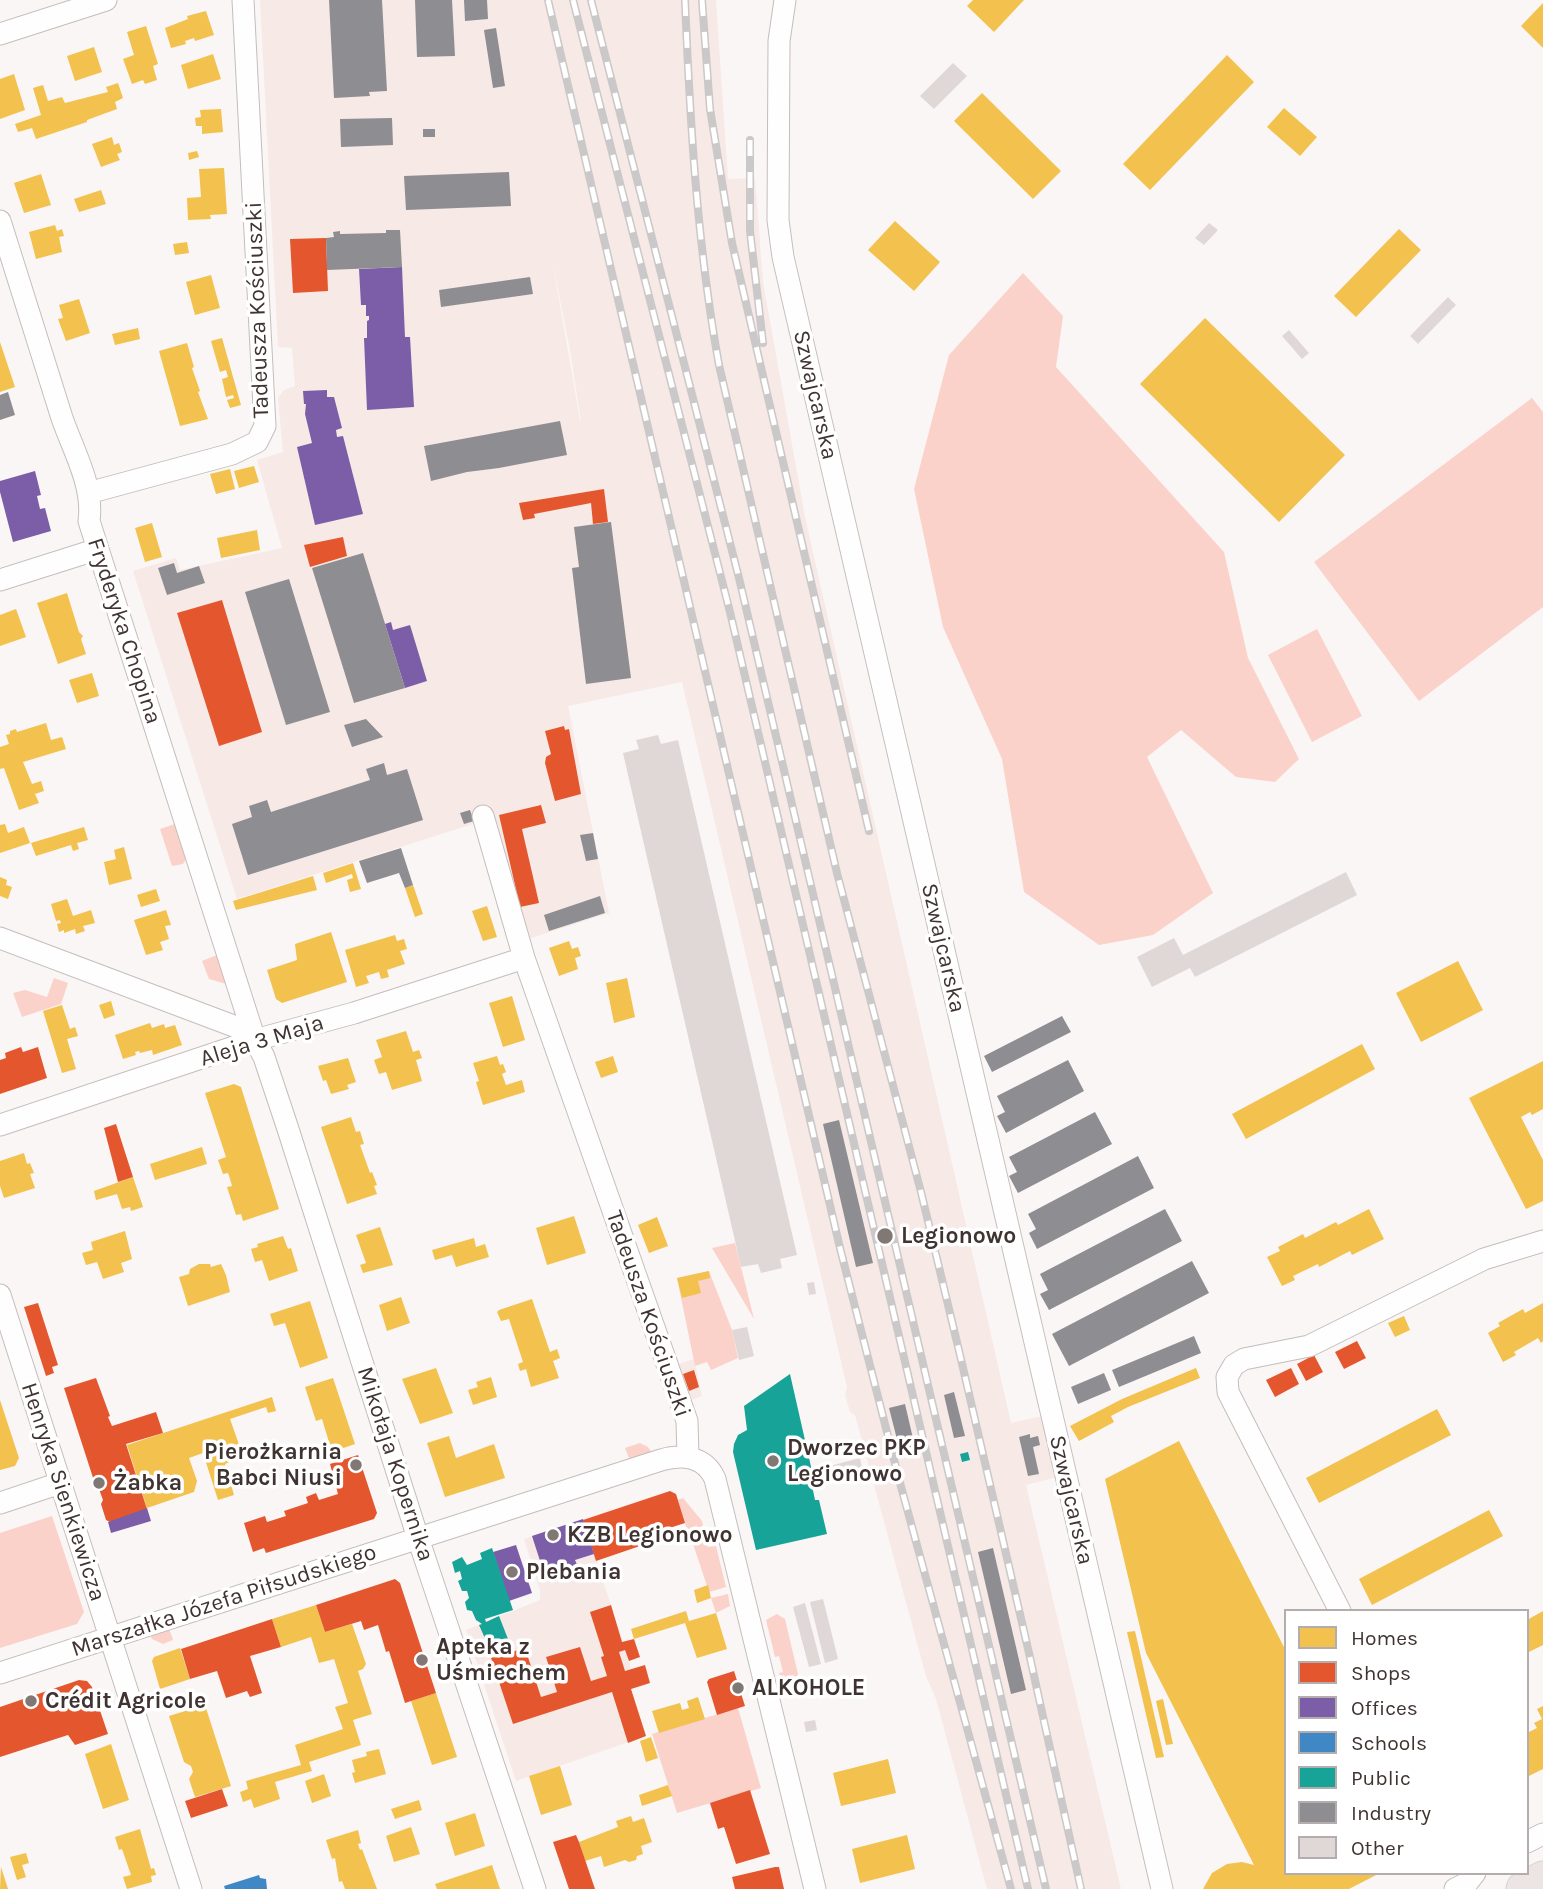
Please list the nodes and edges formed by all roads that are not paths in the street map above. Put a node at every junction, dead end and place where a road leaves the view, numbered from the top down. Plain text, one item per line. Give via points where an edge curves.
1 (106, 0) edge
2 (243, 0) edge
3 (785, 0) edge
4 (0, 34) edge
5 (0, 221) edge
6 (88, 493) junction
7 (98, 549) junction
8 (0, 580) edge
9 (483, 816) dead end
10 (0, 938) edge
11 (524, 958) junction
12 (255, 1040) junction
13 (0, 1125) edge
14 (1543, 1241) edge
15 (0, 1296) edge
16 (688, 1457) junction
17 (60, 1483) junction
18 (0, 1503) edge
19 (418, 1538) junction
20 (1339, 1609) edge
21 (110, 1638) junction
22 (0, 1673) edge
23 (1473, 1875) edge
24 (1543, 1879) edge
25 (191, 1889) edge
26 (535, 1889) edge
27 (815, 1889) edge
28 (1162, 1889) edge
29 (1455, 1889) edge
30 (1524, 1889) edge

1 - 4 street
2 - 6 street, Tadeusza Kościuszki via 265,426 257,442 232,454
3 - 28 street, Szwajcarska via 779,41 778,208 783,257
5 - 6 street, Fryderyka Chopina
6 - 7 street, Fryderyka Chopina via 89,521
7 - 8 street
7 - 12 street, Fryderyka Chopina
9 - 11 street, Tadeusza Kościuszki
10 - 12 street via 239,1028
11 - 12 street, Aleja 3 Maja
11 - 16 street, Tadeusza Kościuszki via 687,1421
12 - 13 street, Aleja 3 Maja
12 - 19 street, Mikołaja Kopernika via 288,1129
14 - 20 street via 1484,1259 1308,1346 1244,1359 1227,1377 1228,1392
15 - 17 street, Henryka Sienkiewicza
16 - 19 street, Marszałka Józefa Piłsudskiego via 661,1460
16 - 27 street via 704,1464 715,1479
17 - 18 street
17 - 21 street, Henryka Sienkiewicza
19 - 21 street, Marszałka Józefa Piłsudskiego
19 - 26 street, Mikołaja Kopernika
21 - 22 street, Marszałka Józefa Piłsudskiego
21 - 25 street, Henryka Sienkiewicza
23 - 29 street
24 - 30 main road

